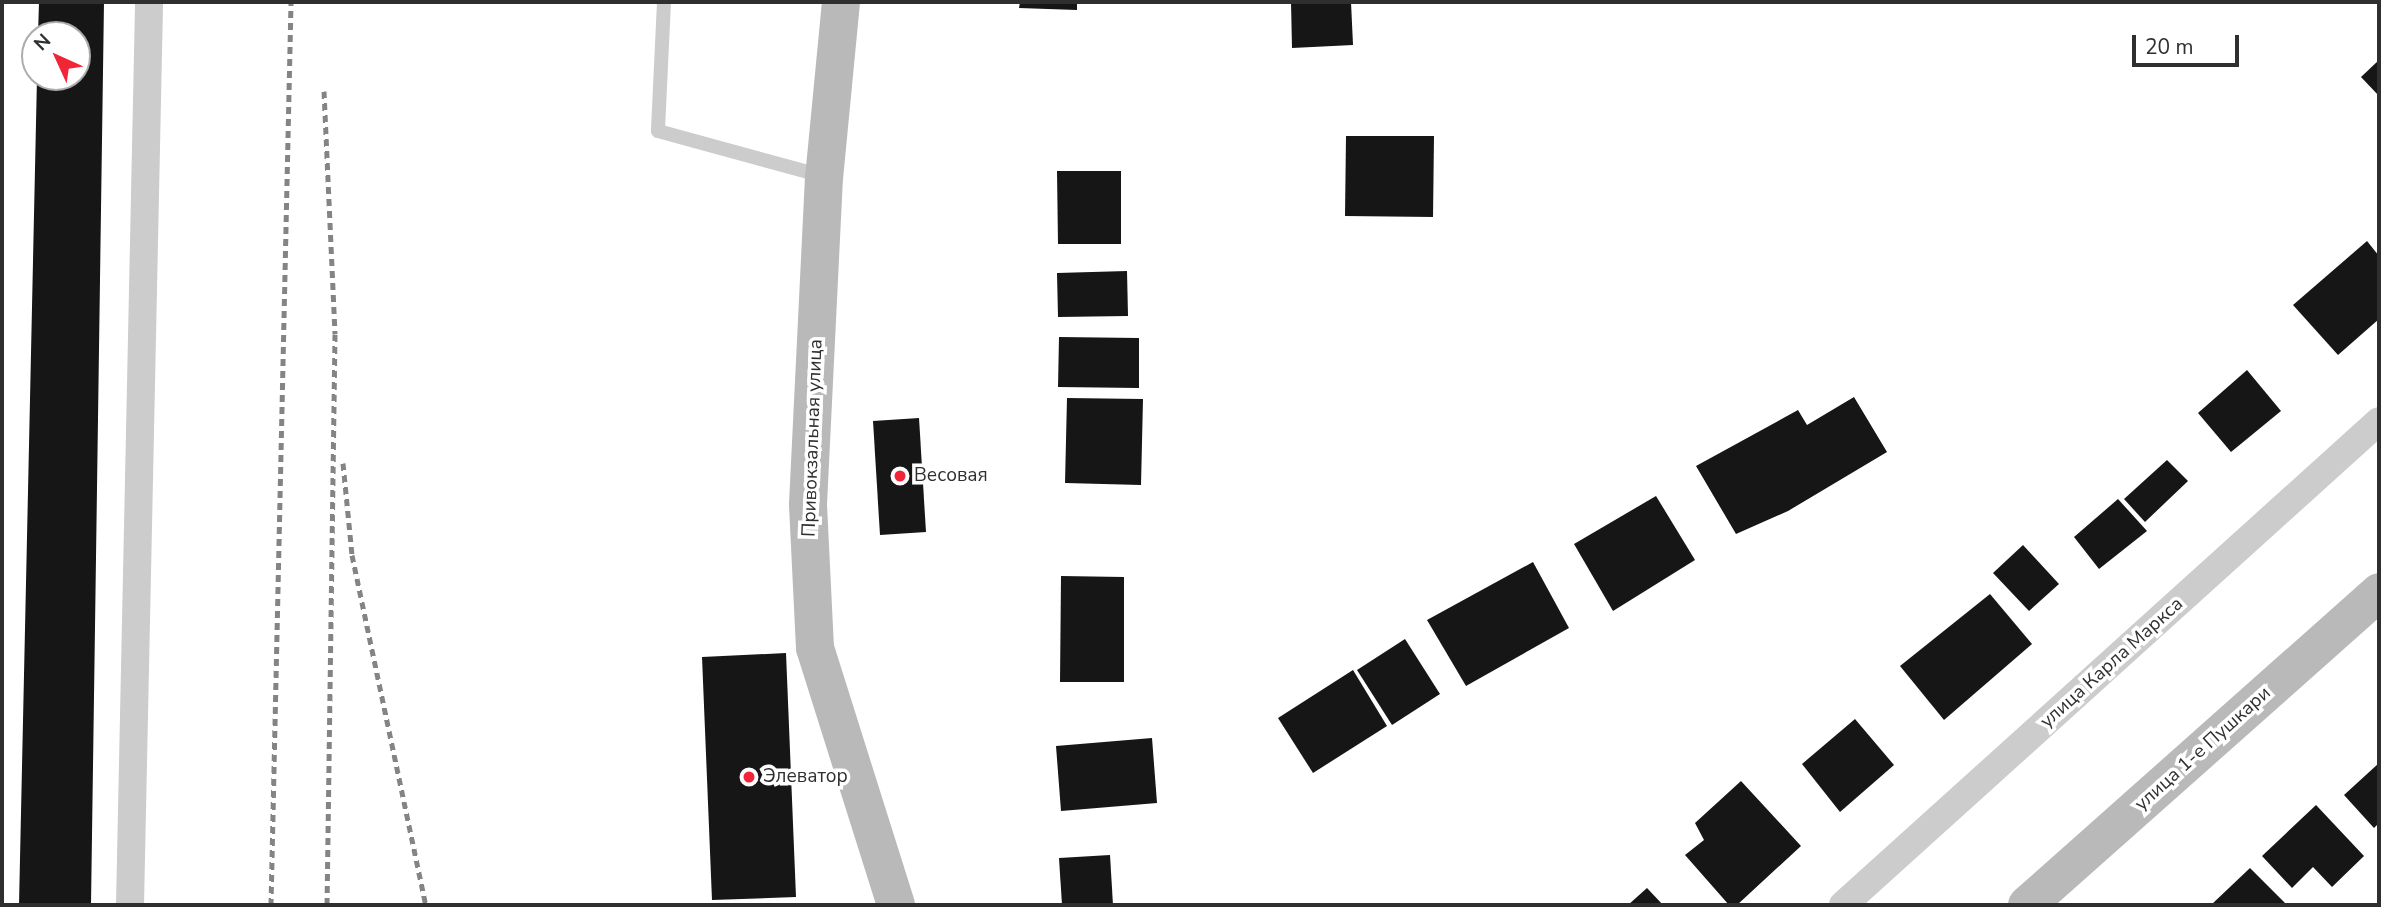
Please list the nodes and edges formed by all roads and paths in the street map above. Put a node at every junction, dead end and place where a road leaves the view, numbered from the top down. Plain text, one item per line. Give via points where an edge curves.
1 (149, 2) edge
2 (664, 2) edge
3 (841, 2) edge
4 (824, 177) junction
5 (2379, 421) edge
6 (2379, 592) edge
7 (130, 905) edge
8 (896, 905) edge
9 (1843, 905) edge
10 (2027, 905) edge

1 - 7 street
2 - 4 lane via 659,131
3 - 4 main road, Привокзальная улица
4 - 8 main road, Привокзальная улица via 808,505 815,648
5 - 9 street, улица Карла Маркса
6 - 10 main road, улица 1-е Пушкари

